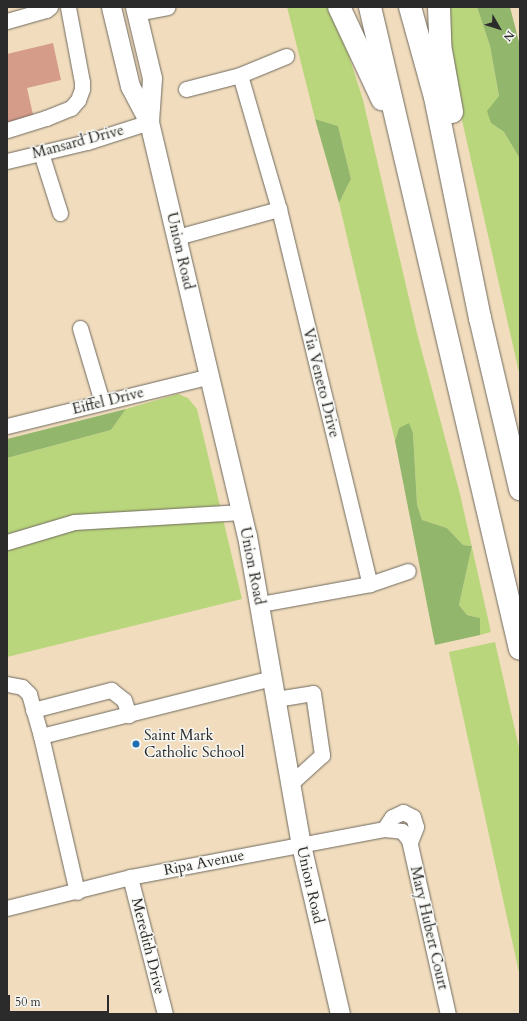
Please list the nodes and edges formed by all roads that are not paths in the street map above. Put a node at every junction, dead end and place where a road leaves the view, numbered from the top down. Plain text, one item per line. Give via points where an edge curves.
1 (50, 7) edge
2 (68, 7) edge
3 (111, 7) edge
4 (167, 7) edge
5 (338, 7) edge
6 (370, 7) edge
7 (410, 7) edge
8 (439, 7) edge
9 (136, 10) edge
10 (7, 21) edge
11 (286, 56) dead end
12 (240, 75) junction
13 (186, 89) dead end
14 (149, 122) junction
15 (7, 130) edge
16 (400, 138) junction
17 (41, 153) junction
18 (7, 161) edge
19 (450, 166) junction
20 (279, 209) junction
21 (60, 213) dead end
22 (177, 237) junction
23 (80, 328) dead end
24 (210, 376) junction
25 (102, 402) junction
26 (7, 426) edge
27 (520, 489) edge
28 (242, 512) junction
29 (7, 542) edge
30 (408, 571) dead end
31 (370, 584) junction
32 (260, 604) junction
33 (520, 649) edge
34 (272, 678) junction
35 (7, 684) edge
36 (276, 699) junction
37 (33, 710) junction
38 (129, 714) junction
39 (41, 736) junction
40 (290, 785) junction
41 (384, 829) joint
42 (301, 845) junction
43 (130, 877) junction
44 (77, 892) junction
45 (7, 908) edge
46 (165, 1014) edge
47 (340, 1014) edge
48 (448, 1014) edge

1 - 10 street
2 - 15 street via 82,82 78,100 71,108
3 - 14 main road, Union Road via 130,86
4 - 9 street
5 - 16 highway
6 - 16 highway
7 - 19 highway via 435,97
8 - 19 highway via 440,44 455,131
9 - 14 main road, Union Road via 152,78
11 - 12 street
12 - 13 street
12 - 20 street, Via Veneto Drive
14 - 17 street, Mansard Drive
14 - 22 main road, Union Road
16 - 33 highway
17 - 18 street, Mansard Drive
17 - 21 street
19 - 27 highway via 480,318
20 - 22 street
20 - 31 street, Via Veneto Drive
22 - 24 main road, Union Road
23 - 25 street
24 - 25 street, Eiffel Drive
24 - 28 main road, Union Road
25 - 26 street, Eiffel Drive
28 - 29 street via 74,522
28 - 32 main road, Union Road
30 - 31 street
31 - 32 street
32 - 34 main road, Union Road
34 - 36 main road, Union Road
34 - 38 street
35 - 37 street via 22,687 29,694
36 - 40 main road, Union Road
36 - 40 street via 313,693 322,755
37 - 38 street via 111,690 124,700
37 - 39 street
38 - 39 street
39 - 44 street
40 - 42 main road, Union Road
41 - 42 street, Ripa Avenue
41 - 48 street, Mary Hubert Court via 392,817 398,814 403,812 413,817 416,827 406,836
42 - 43 street, Ripa Avenue
42 - 47 main road, Union Road
43 - 44 street, Ripa Avenue
43 - 46 street, Meredith Drive
44 - 45 street, Ripa Avenue

